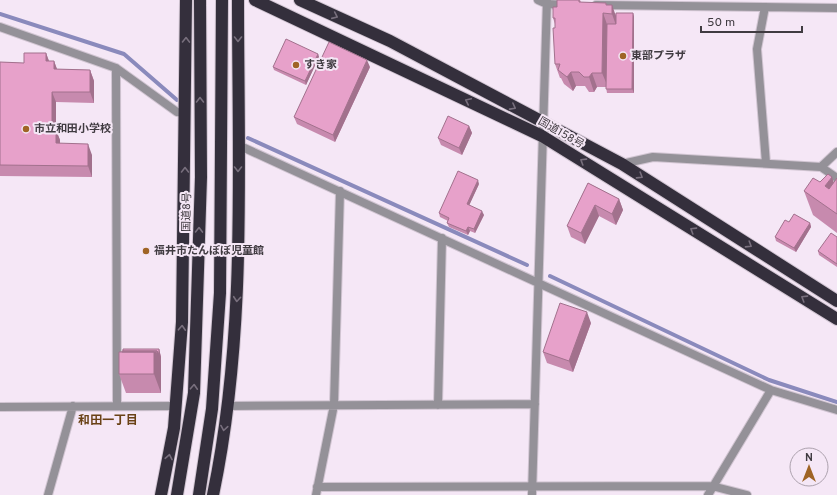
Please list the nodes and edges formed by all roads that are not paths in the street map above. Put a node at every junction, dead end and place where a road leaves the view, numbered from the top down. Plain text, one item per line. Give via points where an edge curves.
1 (186, 0) edge
2 (200, 0) edge
3 (222, 0) edge
4 (238, 0) edge
5 (255, 0) edge
6 (300, 0) edge
7 (538, 0) edge
8 (547, 2) edge
9 (664, 3) edge
10 (799, 4) edge
11 (765, 7) junction
12 (837, 8) edge
13 (0, 27) edge
14 (116, 68) junction
15 (185, 113) junction
16 (544, 123) junction
17 (542, 136) junction
18 (238, 145) junction
19 (837, 152) edge
20 (766, 163) junction
21 (622, 164) junction
22 (821, 167) junction
23 (837, 178) edge
24 (340, 191) junction
25 (442, 238) junction
26 (538, 284) junction
27 (837, 301) edge
28 (837, 319) edge
29 (771, 390) junction
30 (535, 404) junction
31 (438, 405) junction
32 (73, 406) junction
33 (117, 406) junction
34 (177, 406) junction
35 (228, 406) junction
36 (334, 406) junction
37 (0, 407) edge
38 (837, 410) edge
39 (532, 486) junction
40 (712, 486) junction
41 (316, 491) edge
42 (48, 495) edge
43 (161, 495) edge
44 (177, 495) edge
45 (199, 495) edge
46 (213, 495) edge
47 (532, 495) edge
48 (708, 495) edge
49 (747, 495) edge

15 -> 1 highway
44 -> 2 highway, 国道8号 via 194,393 200,184
3 - 45 highway via 220,293 212,410
4 -> 18 highway
17 -> 5 highway, 国道158号
6 -> 16 highway, 国道158号 via 390,41
7 - 8 street
8 - 9 street via 582,5
8 - 16 street
9 - 11 street
10 - 11 street
10 - 12 street
11 - 20 street via 757,49
13 - 14 street
14 - 15 street via 177,112
14 - 33 street
34 -> 15 highway via 184,276
16 - 17 street
16 - 21 highway, 国道158号
17 - 26 street
28 -> 17 highway, 国道158号
18 - 24 street
18 -> 35 highway via 238,278
19 - 22 street
20 - 21 street via 653,157
20 - 22 street
21 -> 27 highway, 国道158号
22 - 23 street
24 - 25 street
24 - 36 street
25 - 26 street
25 - 31 street
26 - 29 street
26 - 30 street
29 - 38 street
29 - 40 street
30 - 31 street
30 - 39 street
31 - 36 street
32 - 33 street
32 - 37 street
32 - 42 street
33 - 34 street
43 -> 34 highway
35 - 36 street
35 -> 46 highway
36 - 41 street
39 - 40 street
39 - 41 street
39 - 47 street
40 - 48 street
40 - 49 street

